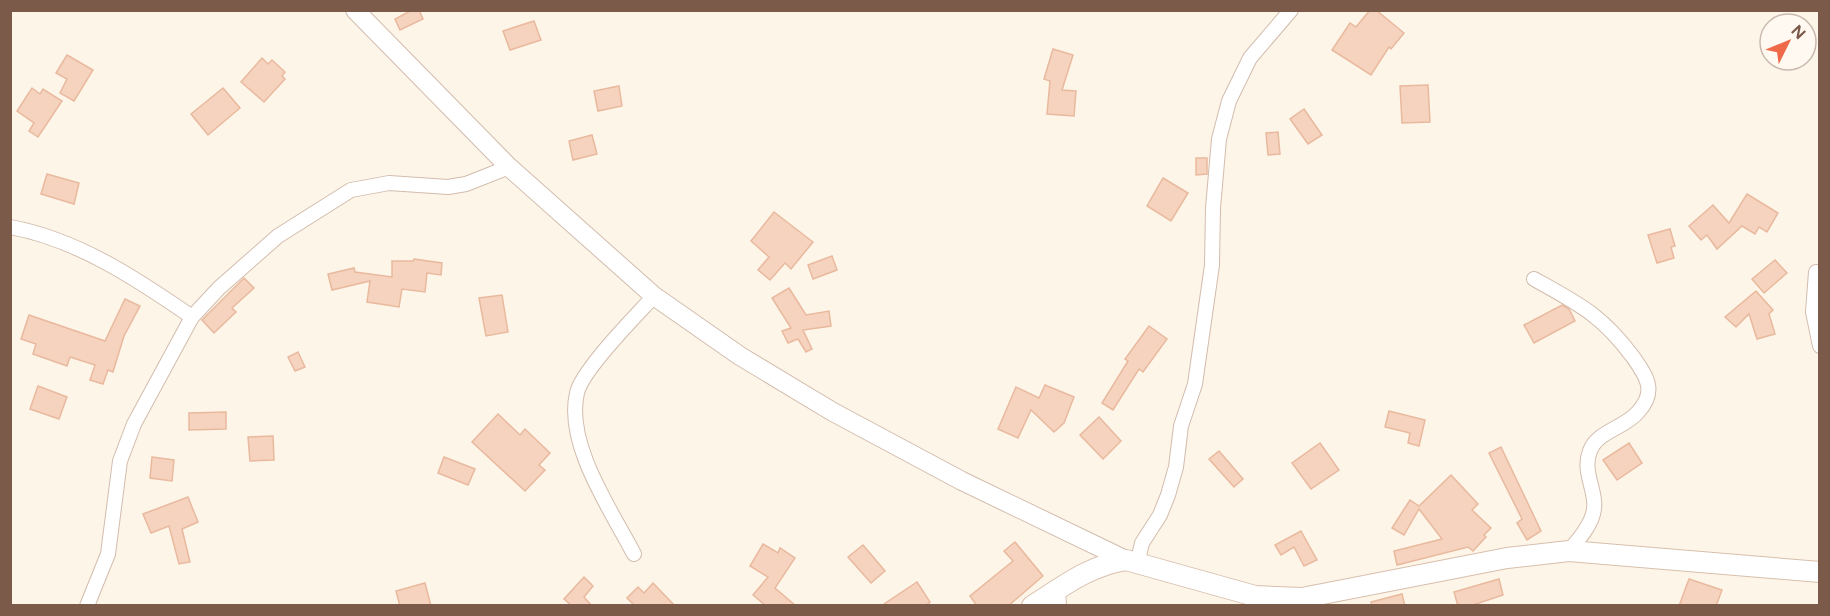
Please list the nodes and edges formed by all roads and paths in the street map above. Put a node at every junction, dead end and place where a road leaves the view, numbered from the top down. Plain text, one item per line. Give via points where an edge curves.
1 (355, 10) edge
2 (1291, 10) edge
3 (509, 167) junction
4 (10, 227) edge
5 (1816, 272) dead end
6 (1534, 279) dead end
7 (654, 296) junction
8 (192, 317) junction
9 (1820, 346) edge
10 (1569, 551) junction
11 (634, 554) dead end
12 (1126, 560) junction
13 (1145, 567) junction
14 (1820, 572) edge
15 (1059, 598) edge
16 (1260, 601) edge
17 (87, 606) edge
18 (1032, 606) edge

1 - 3 street
2 - 13 street via 1250,58 1229,101 1219,139 1212,265 1195,384 1181,426 1168,495 1139,550 1138,560
3 - 7 street
3 - 8 street via 448,187 389,183 351,190 278,236
4 - 8 street via 60,242 104,262
5 - 9 street via 1814,312
6 - 10 street via 1601,319 1626,347 1651,387 1638,412 1591,447 1586,460 1594,511 1589,525
7 - 11 street via 594,365 577,392 576,427 586,460
7 - 12 street via 740,356 833,412 962,481
8 - 17 street via 156,379 120,461 108,554
10 - 14 main road
10 - 16 main road via 1507,558 1302,598
12 - 13 main road
12 - 15 main road via 1106,563
13 - 16 main road
15 - 18 main road

